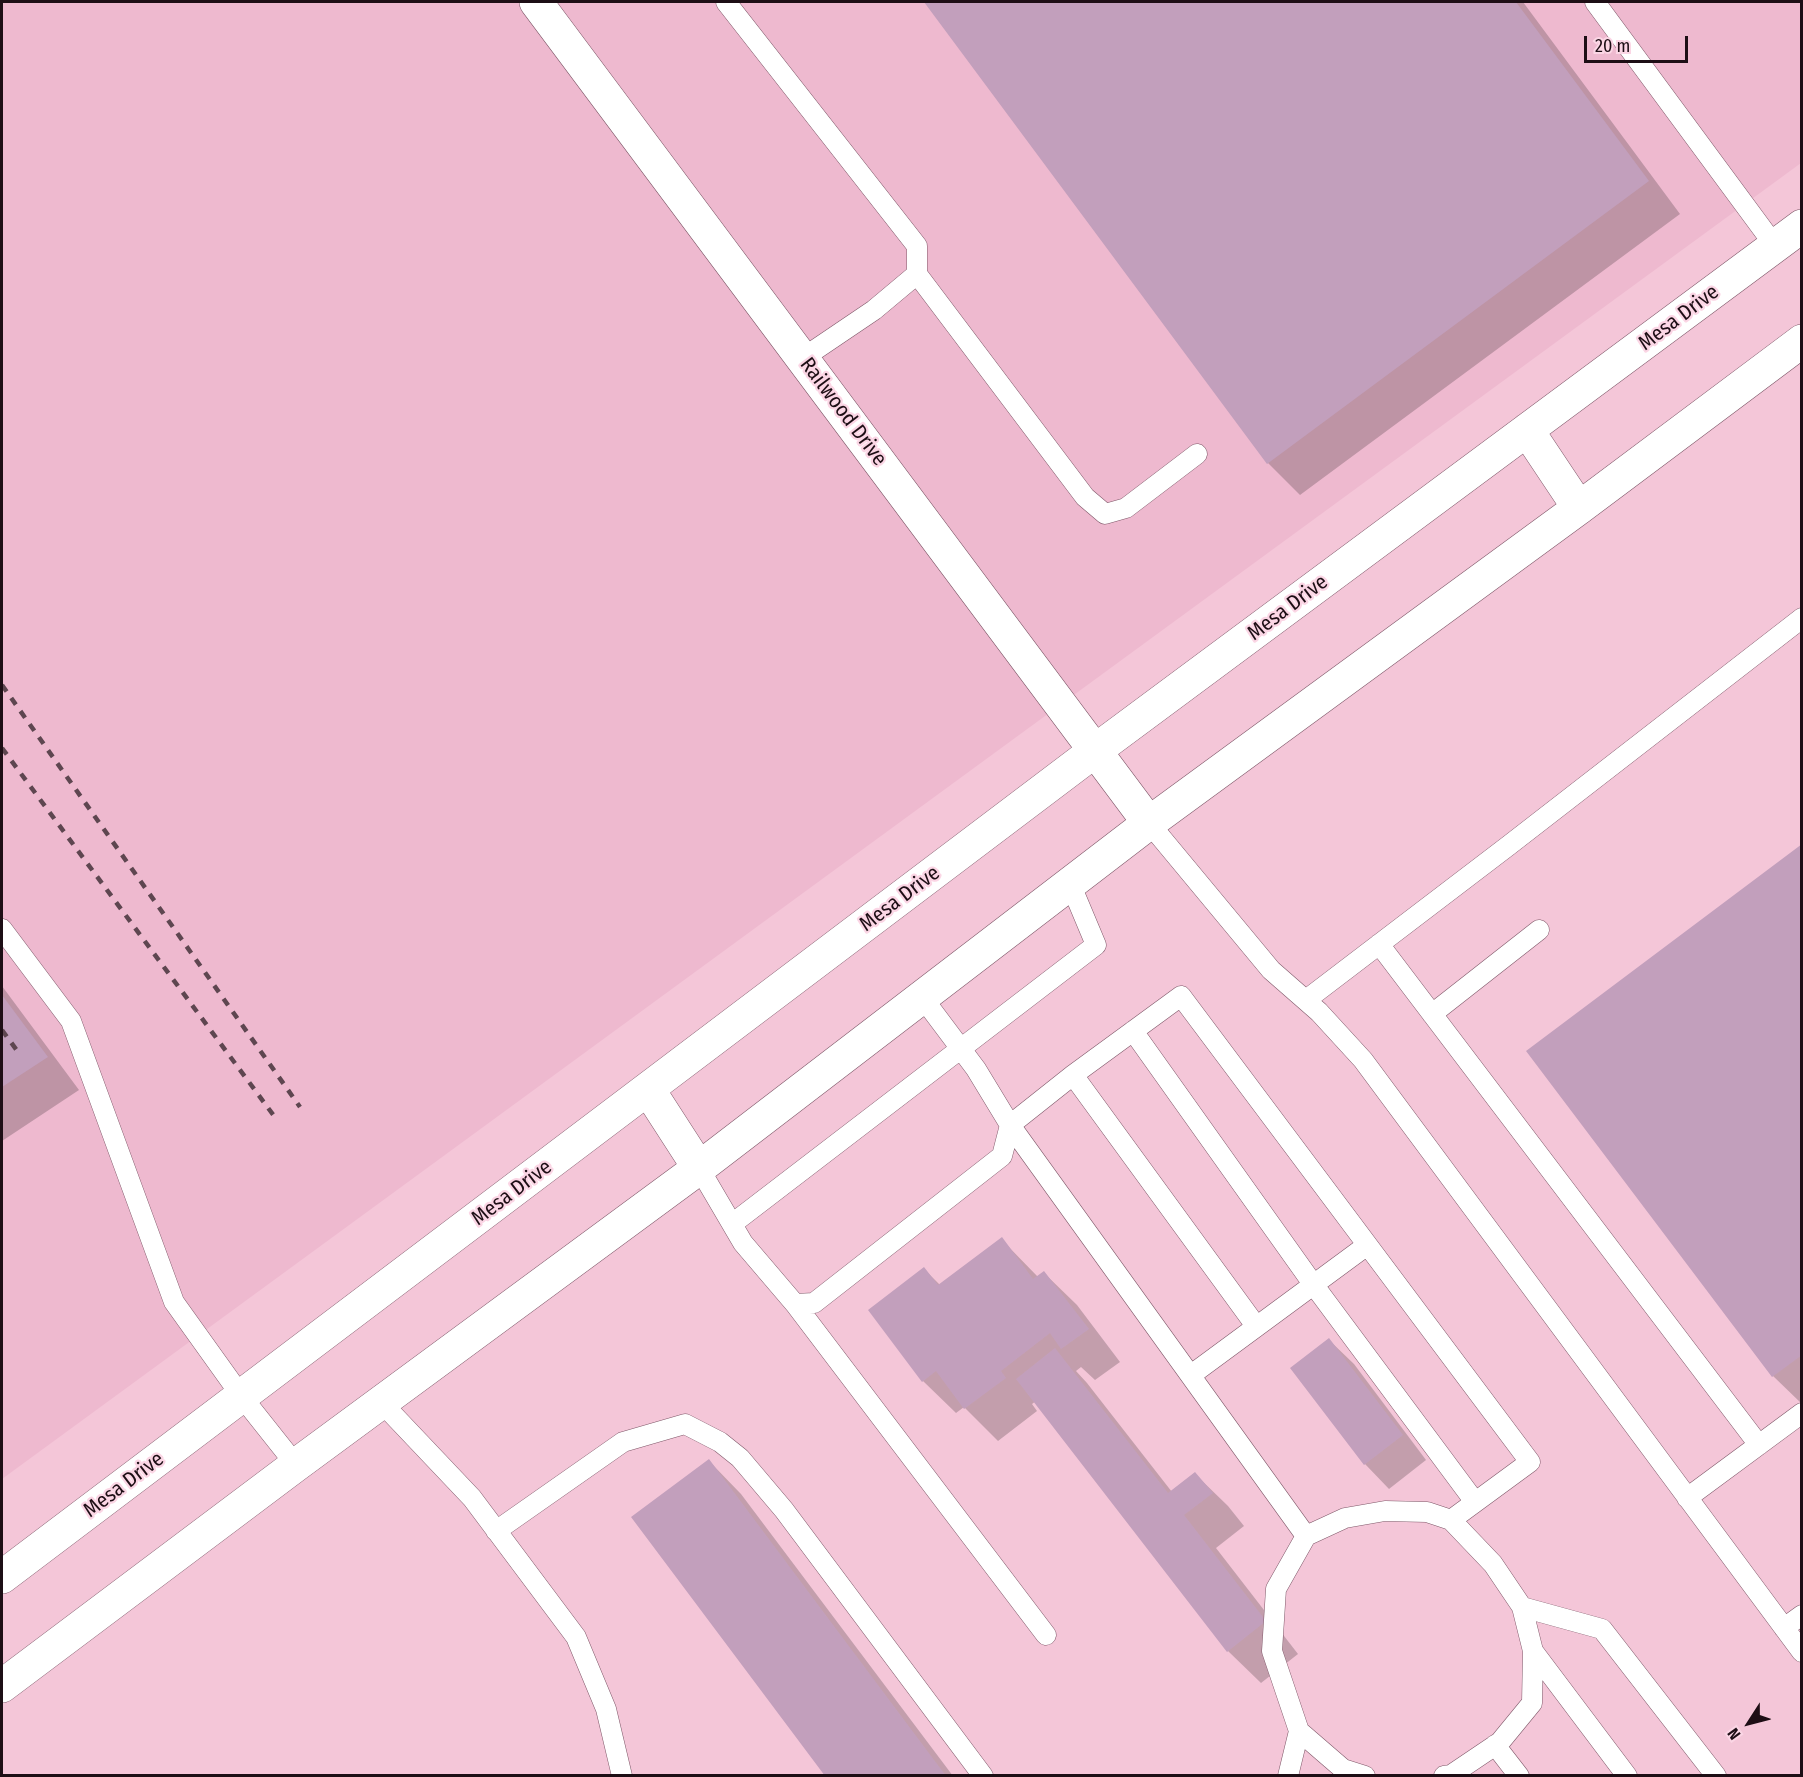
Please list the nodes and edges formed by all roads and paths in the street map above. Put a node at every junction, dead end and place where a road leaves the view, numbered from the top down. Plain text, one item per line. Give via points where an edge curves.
1 (726, 2) edge
2 (1595, 2) edge
3 (544, 5) edge
4 (1802, 226) edge
5 (1775, 246) junction
6 (917, 274) junction
7 (1802, 341) edge
8 (803, 358) junction
9 (1527, 430) junction
10 (1197, 454) dead end
11 (1579, 508) junction
12 (1802, 618) edge
13 (1096, 750) junction
14 (1149, 823) junction
15 (1070, 883) junction
16 (2, 929) edge
17 (1539, 930) dead end
18 (1379, 945) junction
19 (922, 997) junction
20 (1305, 1000) junction
21 (1432, 1014) junction
22 (1133, 1031) junction
23 (961, 1048) junction
24 (1073, 1075) junction
25 (648, 1089) junction
26 (1010, 1125) junction
27 (699, 1168) junction
28 (732, 1224) junction
29 (1366, 1246) junction
30 (1313, 1284) junction
31 (795, 1304) junction
32 (1256, 1326) junction
33 (1191, 1375) junction
34 (242, 1397) junction
35 (381, 1402) junction
36 (1802, 1413) edge
37 (1759, 1445) junction
38 (296, 1465) junction
39 (1687, 1498) junction
40 (1476, 1502) junction
41 (1451, 1520) junction
42 (496, 1531) junction
43 (1306, 1536) junction
44 (2, 1577) edge
45 (1522, 1607) junction
46 (1802, 1615) edge
47 (1784, 1628) junction
48 (1046, 1635) dead end
49 (1533, 1652) junction
50 (1802, 1652) edge
51 (2, 1686) edge
52 (1299, 1731) junction
53 (1496, 1745) junction
54 (622, 1776) edge
55 (983, 1776) edge
56 (1288, 1776) edge
57 (1365, 1776) edge
58 (1444, 1776) edge
59 (1519, 1776) edge
60 (1628, 1776) edge
61 (1716, 1776) edge

1 - 6 lane via 917,246
2 - 5 lane
3 - 8 main road, Railwood Drive
4 - 5 main road, Mesa Drive
5 - 9 main road, Mesa Drive
6 - 8 lane via 874,310
6 - 10 lane via 1085,497 1105,514 1126,508
7 - 11 main road
8 - 13 main road, Railwood Drive
9 - 11 main road
9 - 13 main road, Mesa Drive
11 - 14 main road
12 - 18 lane
13 - 14 main road, Railwood Drive
13 - 25 main road, Mesa Drive
14 - 15 main road
14 - 20 lane via 1271,970
15 - 19 main road
15 - 23 lane via 1096,945
16 - 34 lane via 71,1022 174,1302
17 - 21 lane
18 - 20 lane
18 - 21 lane
19 - 23 lane
19 - 27 main road
20 - 39 lane via 1363,1060
21 - 37 lane
22 - 24 lane
22 - 29 lane via 1181,996
22 - 30 lane
23 - 26 lane
23 - 28 lane
24 - 26 lane
24 - 32 lane
25 - 27 main road
25 - 34 main road, Mesa Drive
26 - 31 lane via 1002,1156 814,1303
26 - 33 lane
27 - 28 lane
27 - 35 main road
28 - 31 lane via 743,1243
29 - 30 lane
29 - 40 lane via 1530,1462
30 - 32 lane
30 - 40 lane
31 - 48 lane
32 - 33 lane
33 - 43 lane
34 - 38 lane
34 - 44 main road, Mesa Drive
35 - 38 main road
35 - 42 lane via 472,1498
36 - 37 lane
37 - 39 lane
38 - 51 main road
39 - 47 lane
40 - 41 lane
41 - 43 lane via 1427,1512 1385,1511 1345,1518
41 - 45 lane via 1493,1564
42 - 54 lane via 576,1637 606,1709
42 - 55 lane via 623,1442 686,1424 740,1458 784,1510
43 - 52 lane via 1276,1589 1272,1651
45 - 49 lane
45 - 61 lane via 1602,1629
46 - 47 lane
47 - 50 lane
49 - 53 lane via 1532,1703
49 - 60 lane
52 - 56 lane
52 - 57 lane via 1343,1769
53 - 58 lane
53 - 59 lane

